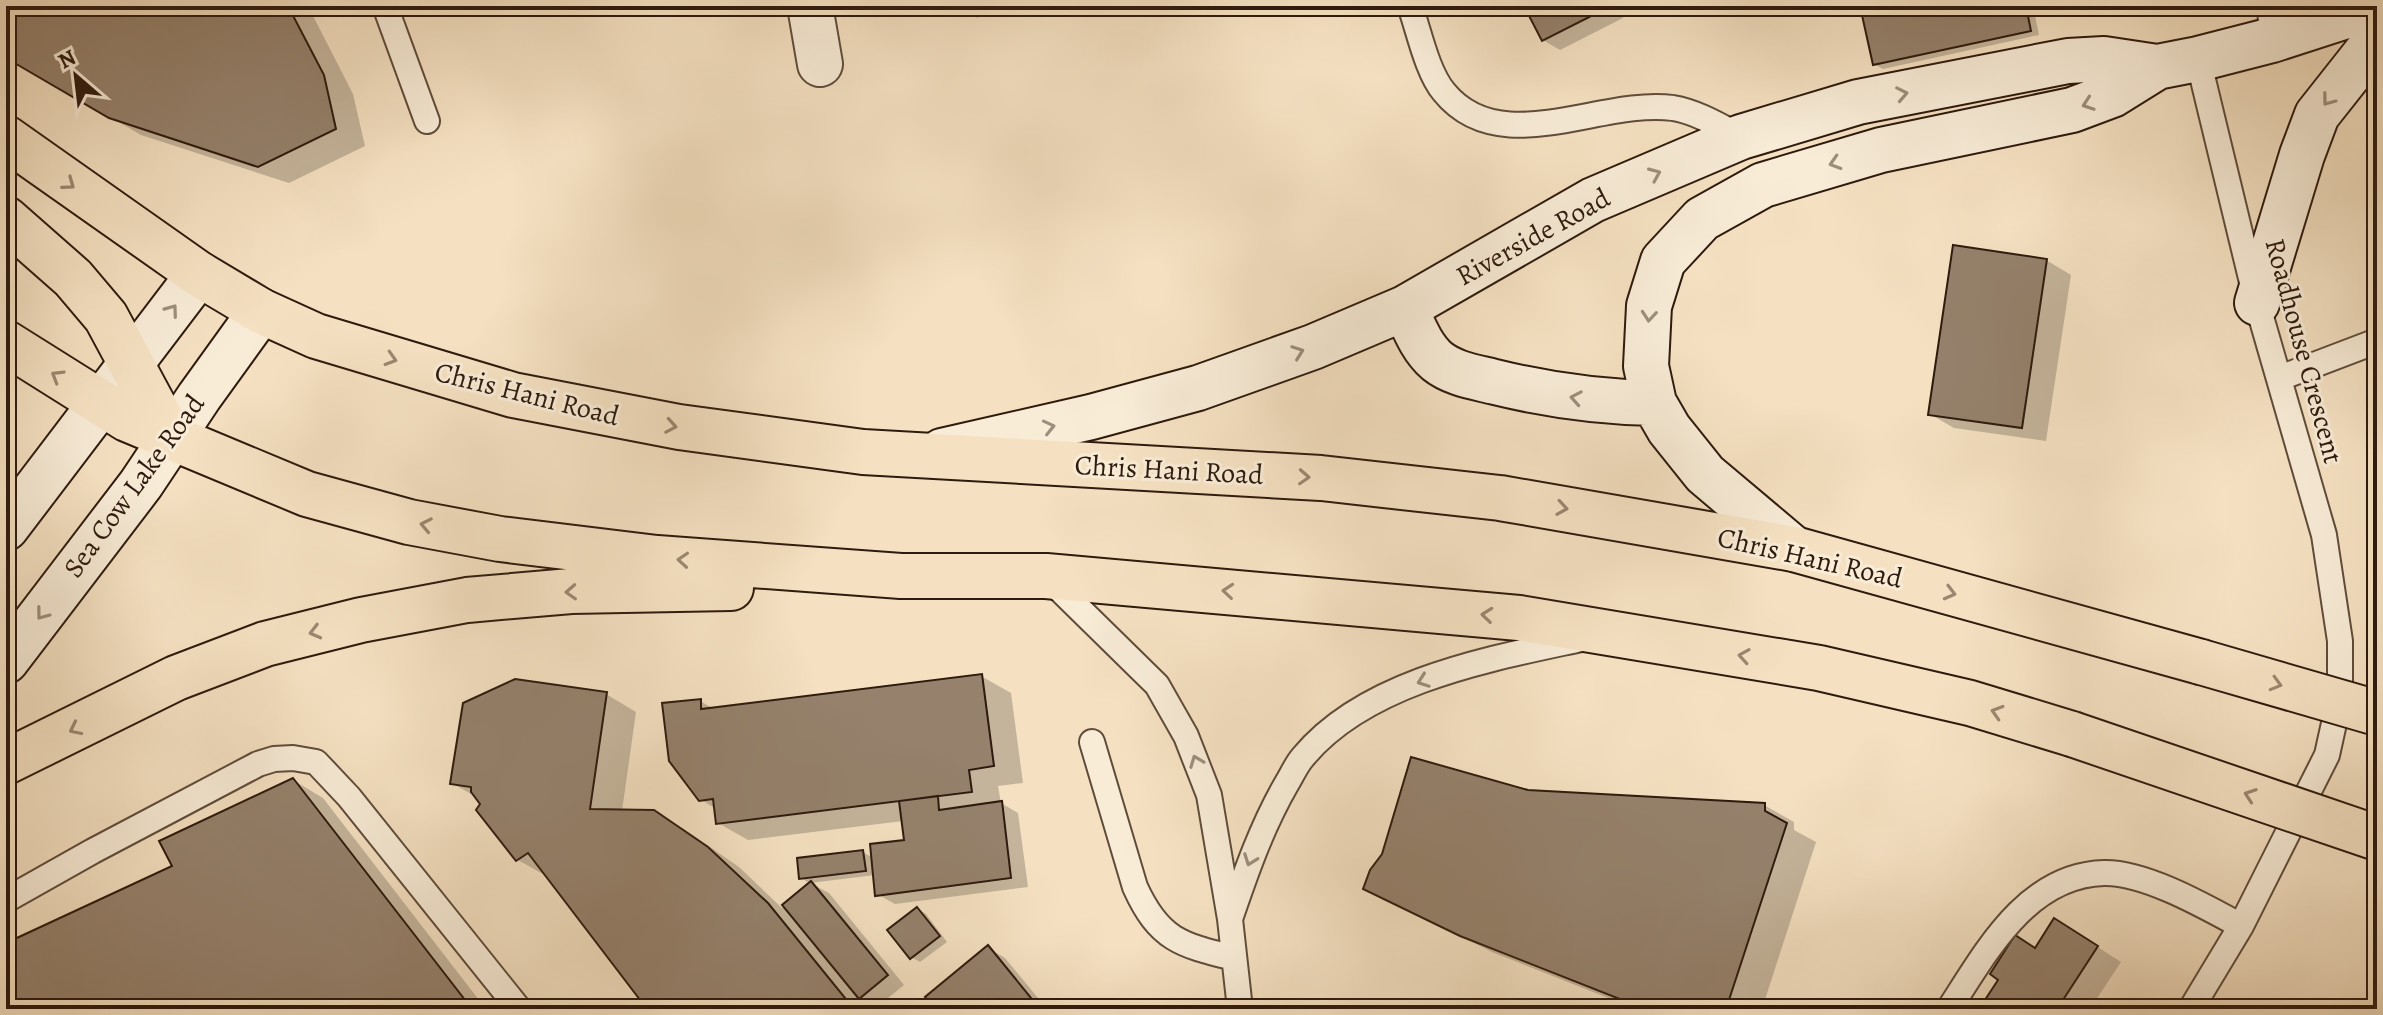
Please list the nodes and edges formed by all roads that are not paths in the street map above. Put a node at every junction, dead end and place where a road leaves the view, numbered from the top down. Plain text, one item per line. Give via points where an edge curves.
1 (385, 6) edge
2 (810, 6) edge
3 (1410, 6) edge
4 (2377, 6) edge
5 (2271, 23) edge
6 (2377, 39) edge
7 (2178, 63) junction
8 (820, 64) dead end
9 (427, 121) dead end
10 (1741, 137) junction
11 (6, 138) edge
12 (6, 219) edge
13 (199, 274) junction
14 (2257, 303) junction
15 (1405, 308) junction
16 (261, 311) junction
17 (2377, 341) edge
18 (6, 343) edge
19 (133, 364) junction
20 (2280, 378) junction
21 (101, 403) junction
22 (1654, 403) junction
23 (171, 438) junction
24 (918, 457) junction
25 (6, 528) edge
26 (1794, 549) junction
27 (901, 576) junction
28 (1046, 576) junction
29 (1607, 634) junction
30 (6, 661) edge
31 (2377, 713) edge
32 (1092, 742) dead end
33 (6, 762) edge
34 (2377, 838) edge
35 (6, 900) edge
36 (1230, 919) junction
37 (2241, 926) junction
38 (1234, 958) junction
39 (519, 1009) edge
40 (1240, 1009) edge
41 (1949, 1009) edge
42 (2191, 1009) edge

1 - 9 lane
2 - 8 main road
3 - 10 lane via 1444,93 1469,113 1496,123 1548,124 1671,108
4 - 5 main road, Riverside Road
5 - 7 main road, Riverside Road
6 -> 14 main road via 2317,115
10 -> 7 main road, Riverside Road via 1858,102 2068,61
7 - 14 lane, Roadhouse Crescent
7 -> 22 main road, Riverside Road via 2093,103 1881,150 1763,185 1702,219 1663,261 1649,306 1646,366
15 -> 10 main road, Riverside Road via 1593,200
11 -> 13 main road, Chris Hani Road
12 - 19 main road via 73,278 106,317
13 - 16 main road, Chris Hani Road
19 -> 13 main road
14 - 20 lane, Roadhouse Crescent
22 -> 15 main road via 1595,401 1458,373 1422,344
24 -> 15 main road, Riverside Road via 1198,388
16 - 23 main road, Sea Cow Lake Road
16 -> 24 main road, Chris Hani Road via 316,336 544,402 777,442
17 - 20 lane
21 -> 18 main road
19 - 21 main road
19 - 23 main road
20 - 37 lane, Roadhouse Crescent via 2324,535 2340,641 2340,696 2327,755
21 - 23 main road
21 - 25 main road
22 - 26 main road, Riverside Road via 1705,474
27 -> 23 main road via 657,558 424,525 307,494
23 -> 30 main road, Sea Cow Lake Road
24 -> 26 main road, Chris Hani Road via 1321,478 1500,498
26 -> 31 main road, Chris Hani Road, bridge
27 - 28 main road
27 -> 33 main road via 702,590 571,591 467,600 361,620 265,644 176,678
29 -> 28 main road via 1504,616
36 -> 28 lane via 1209,795 1186,736 1157,685
34 -> 29 main road, bridge via 1970,703 1819,668
29 -> 36 lane via 1438,676 1381,697 1334,727 1302,758 1274,805
32 - 38 lane via 1144,906 1171,937 1188,947
35 - 39 lane via 258,764 293,758 316,762
36 - 38 lane
37 - 41 lane via 2149,882 2106,872 2072,878 2010,921
37 - 42 lane, Roadhouse Crescent
38 - 40 lane

